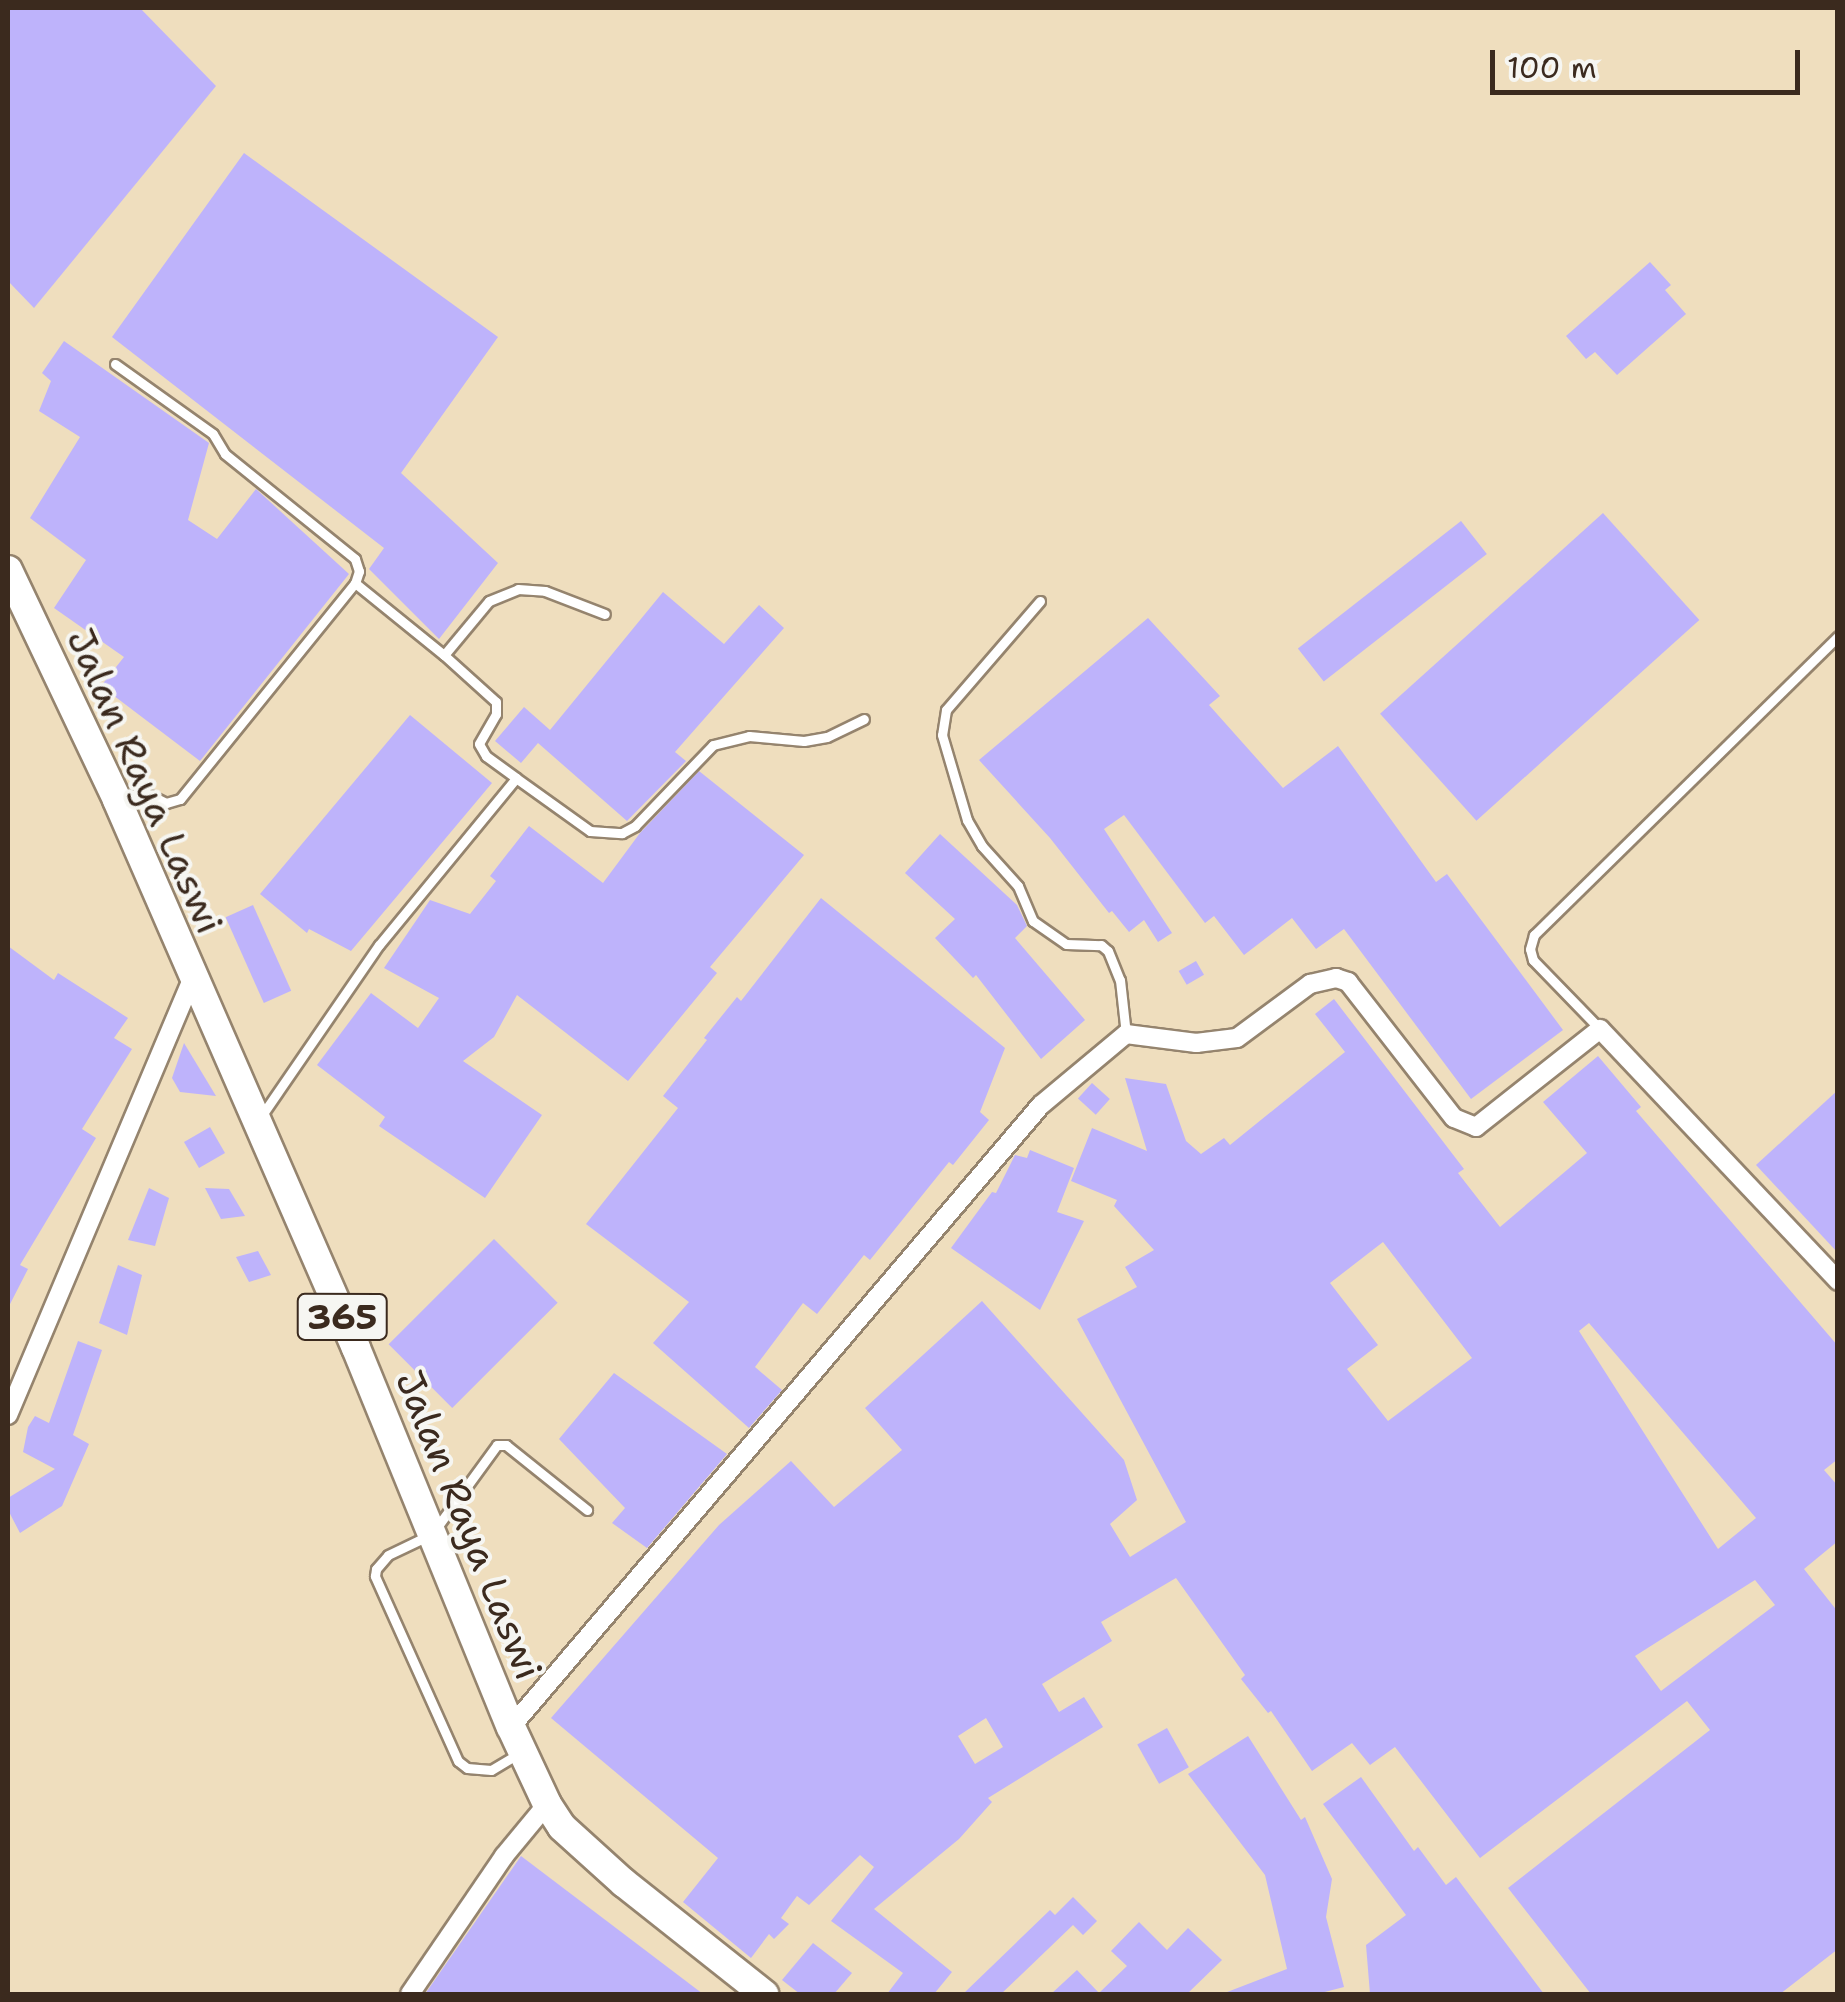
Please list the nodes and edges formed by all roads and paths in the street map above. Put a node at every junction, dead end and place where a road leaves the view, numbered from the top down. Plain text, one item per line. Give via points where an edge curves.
1 (116, 364) dead end
2 (8, 570) edge
3 (354, 583) junction
4 (1040, 601) dead end
5 (605, 614) dead end
6 (1838, 636) edge
7 (444, 655) junction
8 (864, 720) dead end
9 (516, 778) junction
10 (117, 800) junction
11 (192, 977) junction
12 (1600, 1029) junction
13 (1126, 1034) junction
14 (257, 1122) junction
15 (1838, 1281) edge
16 (8, 1415) edge
17 (587, 1510) dead end
18 (432, 1534) junction
19 (516, 1739) junction
20 (547, 1804) junction
21 (410, 1994) edge
22 (764, 1994) edge

1 - 3 lane via 213,434 225,454 356,559
2 - 10 main road, Jalan Raya Laswi / 365
3 - 7 lane
3 - 10 lane via 180,799 166,803 144,792
4 - 13 lane via 946,710 942,735 967,820 1018,886 1033,921 1066,944 1108,951 1120,980
5 - 7 lane via 518,589 489,601
6 - 12 lane via 1534,935 1533,960
7 - 9 lane via 496,702 479,744
8 - 9 lane via 804,741 749,736 713,744 622,832 590,831
9 - 14 lane via 379,945
10 - 11 main road, Jalan Raya Laswi / 365
11 - 14 main road, Jalan Raya Laswi / 365
11 - 16 street
12 - 13 street via 1476,1127 1454,1118 1348,982 1336,978 1310,984 1237,1038 1196,1044
12 - 15 street
13 - 19 street via 1040,1105
14 - 18 main road, Jalan Raya Laswi / 365
17 - 18 lane via 498,1444
18 - 19 main road, Jalan Raya Laswi / 365
18 - 19 lane via 388,1555 375,1576 458,1762 491,1770
19 - 20 main road, Jalan Raya Laswi / 365
20 - 21 street
20 - 22 main road, Jalan Raya Laswi / 365 via 562,1827 624,1883

